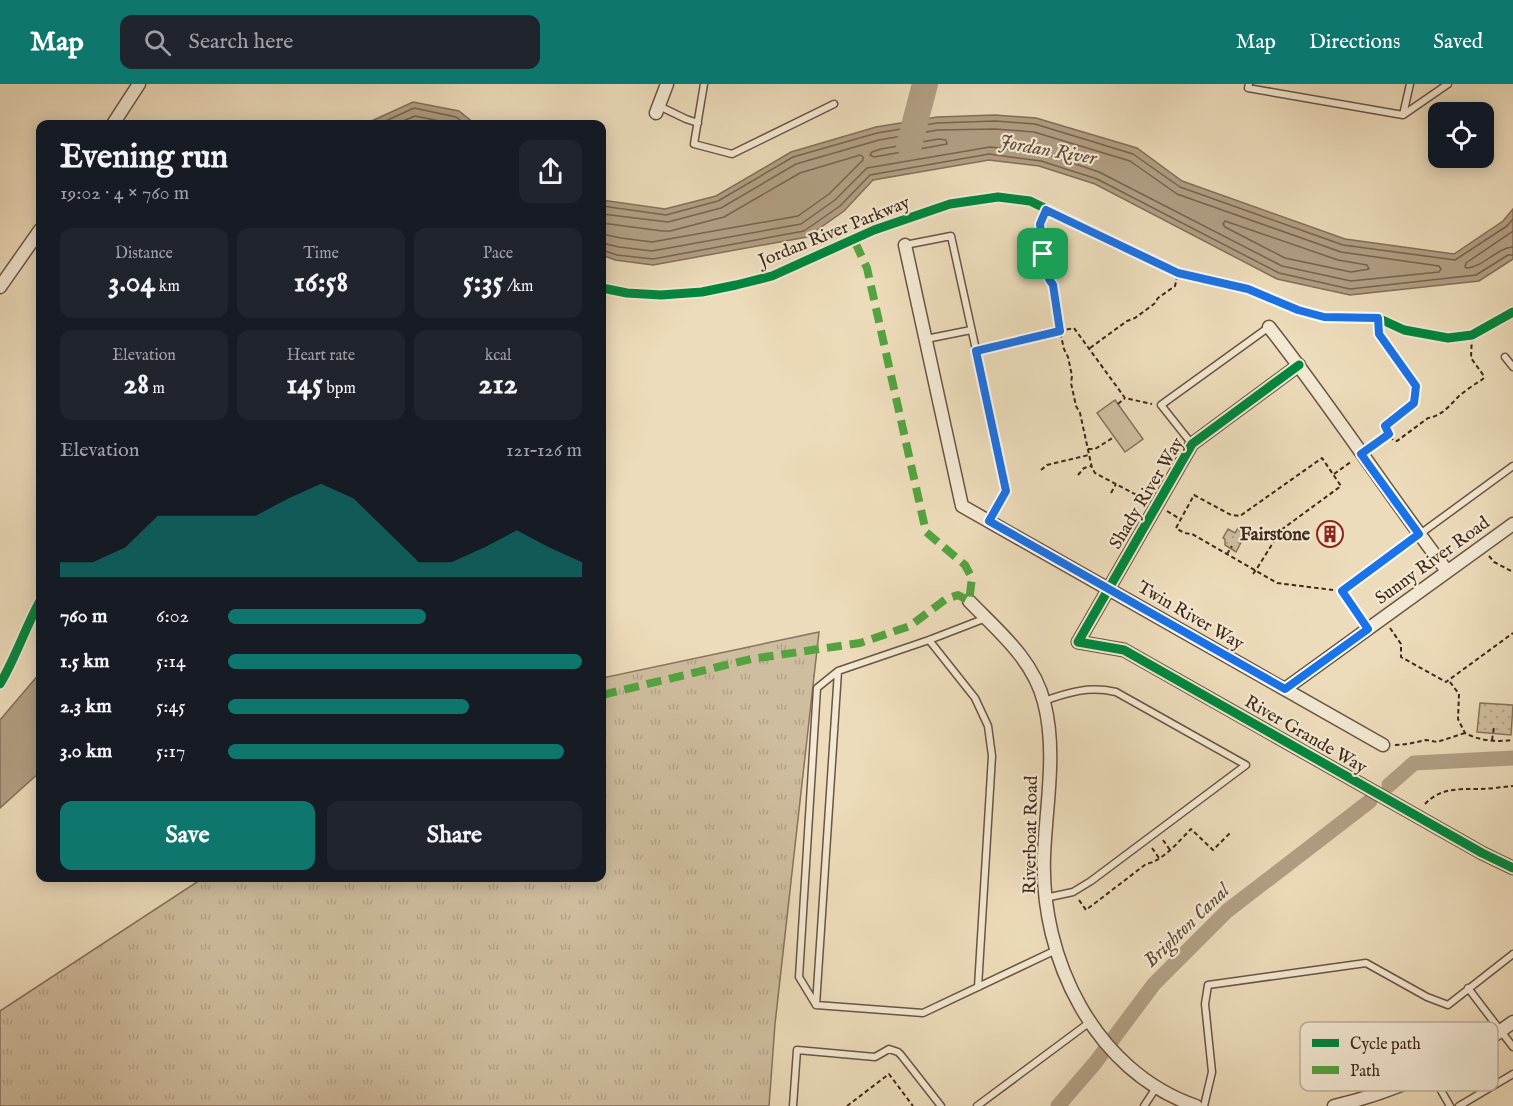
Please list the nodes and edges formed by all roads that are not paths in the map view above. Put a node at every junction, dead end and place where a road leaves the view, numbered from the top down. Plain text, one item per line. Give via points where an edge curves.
1 (139, 84) edge
2 (667, 84) edge
3 (704, 84) edge
4 (1249, 84) edge
5 (1410, 84) edge
6 (1448, 84) edge
7 (834, 104) dead end
8 (657, 109) joint
9 (1403, 115) junction
10 (116, 120) edge
11 (698, 123) junction
12 (36, 237) edge
13 (905, 245) joint
14 (0, 287) edge
15 (1269, 327) joint
16 (971, 330) junction
17 (926, 339) junction
18 (1505, 357) dead end
19 (1299, 365) junction
20 (1513, 367) edge
21 (1192, 444) junction
22 (1513, 466) edge
23 (989, 521) junction
24 (1513, 524) edge
25 (1419, 534) junction
26 (1447, 571) junction
27 (1110, 588) junction
28 (969, 601) dead end
29 (986, 618) junction
30 (1368, 629) junction
31 (929, 640) junction
32 (1078, 642) joint
33 (838, 671) junction
34 (1285, 689) junction
35 (1044, 701) junction
36 (1383, 745) road end
37 (1513, 868) edge
38 (1046, 898) junction
39 (1056, 950) junction
40 (1513, 954) edge
41 (978, 987) junction
42 (1468, 988) junction
43 (816, 1005) junction
44 (1090, 1022) junction
45 (1494, 1022) edge
46 (1513, 1022) edge
47 (1498, 1027) edge
48 (1501, 1031) junction
49 (1498, 1033) edge
50 (1513, 1047) edge
51 (1513, 1074) edge
52 (1498, 1083) edge
53 (1156, 1088) junction
54 (1384, 1091) edge
55 (1441, 1091) edge
56 (1484, 1091) edge
57 (793, 1106) edge
58 (941, 1106) edge
59 (977, 1106) edge
60 (1144, 1106) edge
61 (1196, 1106) edge
62 (1204, 1106) edge
63 (1334, 1106) edge
64 (1450, 1106) edge
65 (1459, 1106) edge

1 - 10 street
2 - 8 street
3 - 11 lane
4 - 9 lane via 1248,88
5 - 9 lane
6 - 9 lane
7 - 11 lane via 732,154 694,144
8 - 11 lane
12 - 14 street
13 - 16 lane via 951,236
13 - 17 street, Twin River Way
15 - 19 street
15 - 21 lane via 1161,405
16 - 17 lane
16 - 23 lane via 1006,491
17 - 23 street, Twin River Way via 962,506
18 - 20 lane
19 - 21 street, Shady River Way
19 - 25 street
21 - 27 street, Shady River Way
22 - 25 lane
23 - 27 street, Twin River Way
24 - 26 street, Sunny River Road
25 - 26 street
25 - 30 lane via 1342,591
26 - 30 street, Sunny River Road
27 - 32 street, Shady River Way
27 - 34 street, Twin River Way
28 - 29 street, Riverboat Road
29 - 31 lane
29 - 35 street, Riverboat Road via 1023,659
30 - 34 street, Sunny River Road
31 - 33 lane
31 - 41 lane via 975,698 988,726 992,756
32 - 37 street, River Grande Way via 1124,650
33 - 43 lane
33 - 43 lane via 817,688 799,977
34 - 36 street, Twin River Way
35 - 38 street, Riverboat Road via 1050,738 1044,857
35 - 38 lane via 1088,689 1121,693 1246,765 1091,881 1073,892
38 - 39 street, Riverboat Road
39 - 41 lane
39 - 44 street, Riverboat Road via 1072,991
40 - 42 lane
41 - 43 lane via 923,1013
42 - 45 lane
42 - 62 lane via 1448,1005 1366,963 1208,985 1205,1004 1212,1072
44 - 53 street, Riverboat Road via 1115,1054
44 - 59 lane
46 - 48 street
47 - 48 lane
48 - 49 street
48 - 50 lane
51 - 52 lane
53 - 60 lane
53 - 61 street, Riverboat Road
54 - 63 street
55 - 64 lane
56 - 65 lane
57 - 58 lane via 797,1050 875,1057 889,1049 901,1055

